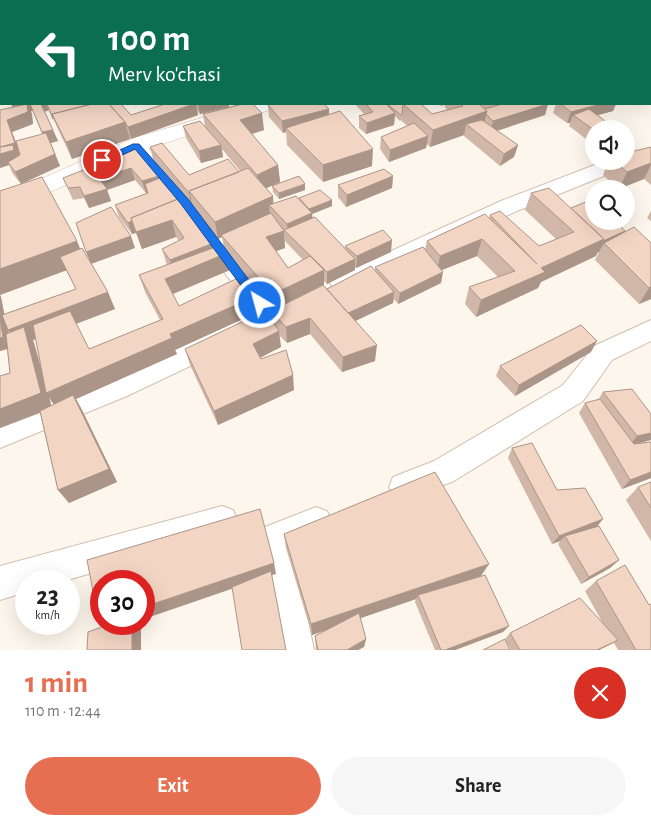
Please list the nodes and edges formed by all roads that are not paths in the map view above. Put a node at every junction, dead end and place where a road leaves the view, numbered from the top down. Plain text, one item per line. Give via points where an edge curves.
1 (266, 105) edge
2 (136, 146) junction
3 (602, 170) edge
4 (0, 206) edge
5 (270, 316) junction
6 (651, 330) edge
7 (0, 435) edge
8 (374, 499) edge
9 (338, 514) edge
10 (234, 518) edge
11 (0, 583) edge
12 (296, 650) edge

1 - 2 street
2 - 4 street
2 - 5 street via 184,202
3 - 5 street via 509,206
5 - 7 street via 117,388
6 - 8 street via 603,353 573,393 452,466
9 - 12 street via 276,538
10 - 11 street

